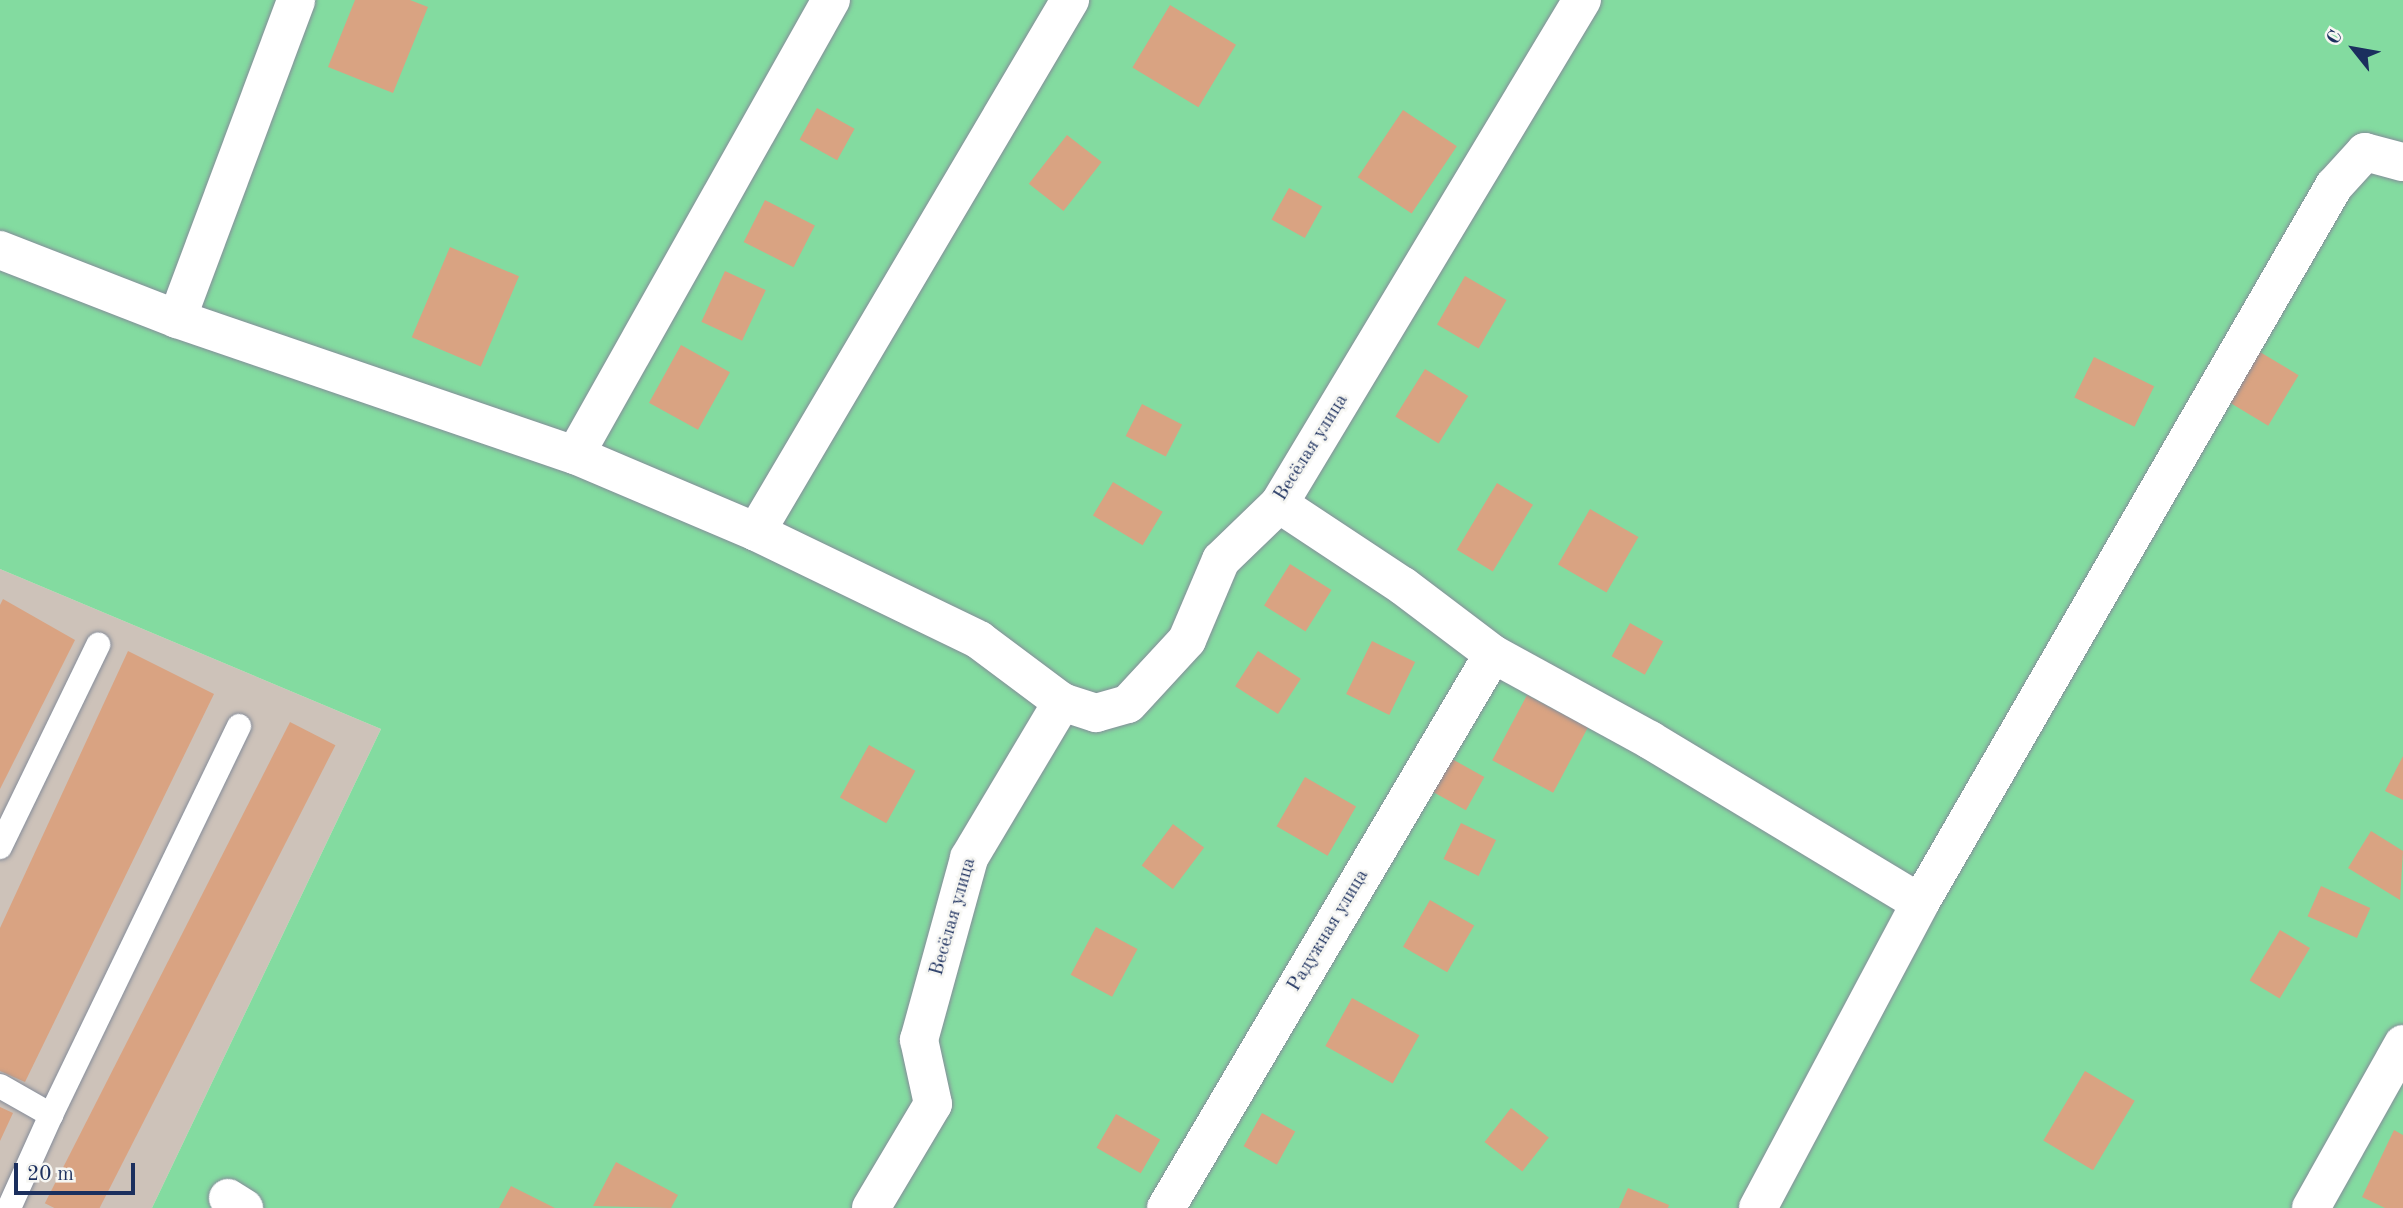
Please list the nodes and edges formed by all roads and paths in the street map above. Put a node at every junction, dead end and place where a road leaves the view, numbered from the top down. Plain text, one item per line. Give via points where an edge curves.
1 (296, 0) edge
2 (831, 0) edge
3 (1070, 0) edge
4 (1582, 0) edge
5 (2403, 162) edge
6 (0, 250) edge
7 (177, 319) junction
8 (575, 455) junction
9 (1279, 504) junction
10 (756, 532) junction
11 (98, 645) dead end
12 (1493, 654) junction
13 (1062, 702) junction
14 (239, 726) dead end
15 (0, 847) edge
16 (1920, 903) junction
17 (2403, 1044) edge
18 (0, 1086) edge
19 (51, 1115) junction
20 (9, 1208) edge
21 (871, 1208) edge
22 (1166, 1208) edge
23 (1758, 1208) edge
24 (2311, 1208) edge

1 - 7 street
2 - 8 street
3 - 10 street
4 - 9 street, Весёлая улица
5 - 16 street via 2365,152 2334,186
6 - 7 street
7 - 8 street
8 - 10 street
9 - 12 street via 1403,586
9 - 13 street, Весёлая улица via 1221,559 1186,640 1128,704 1096,713
10 - 13 street via 979,640
11 - 15 lane
12 - 16 street via 1650,740
12 - 22 street, Радужная улица
13 - 21 street, Весёлая улица via 969,858 919,1040 933,1104
14 - 19 lane
16 - 23 street
17 - 24 street
18 - 19 lane
19 - 20 lane

